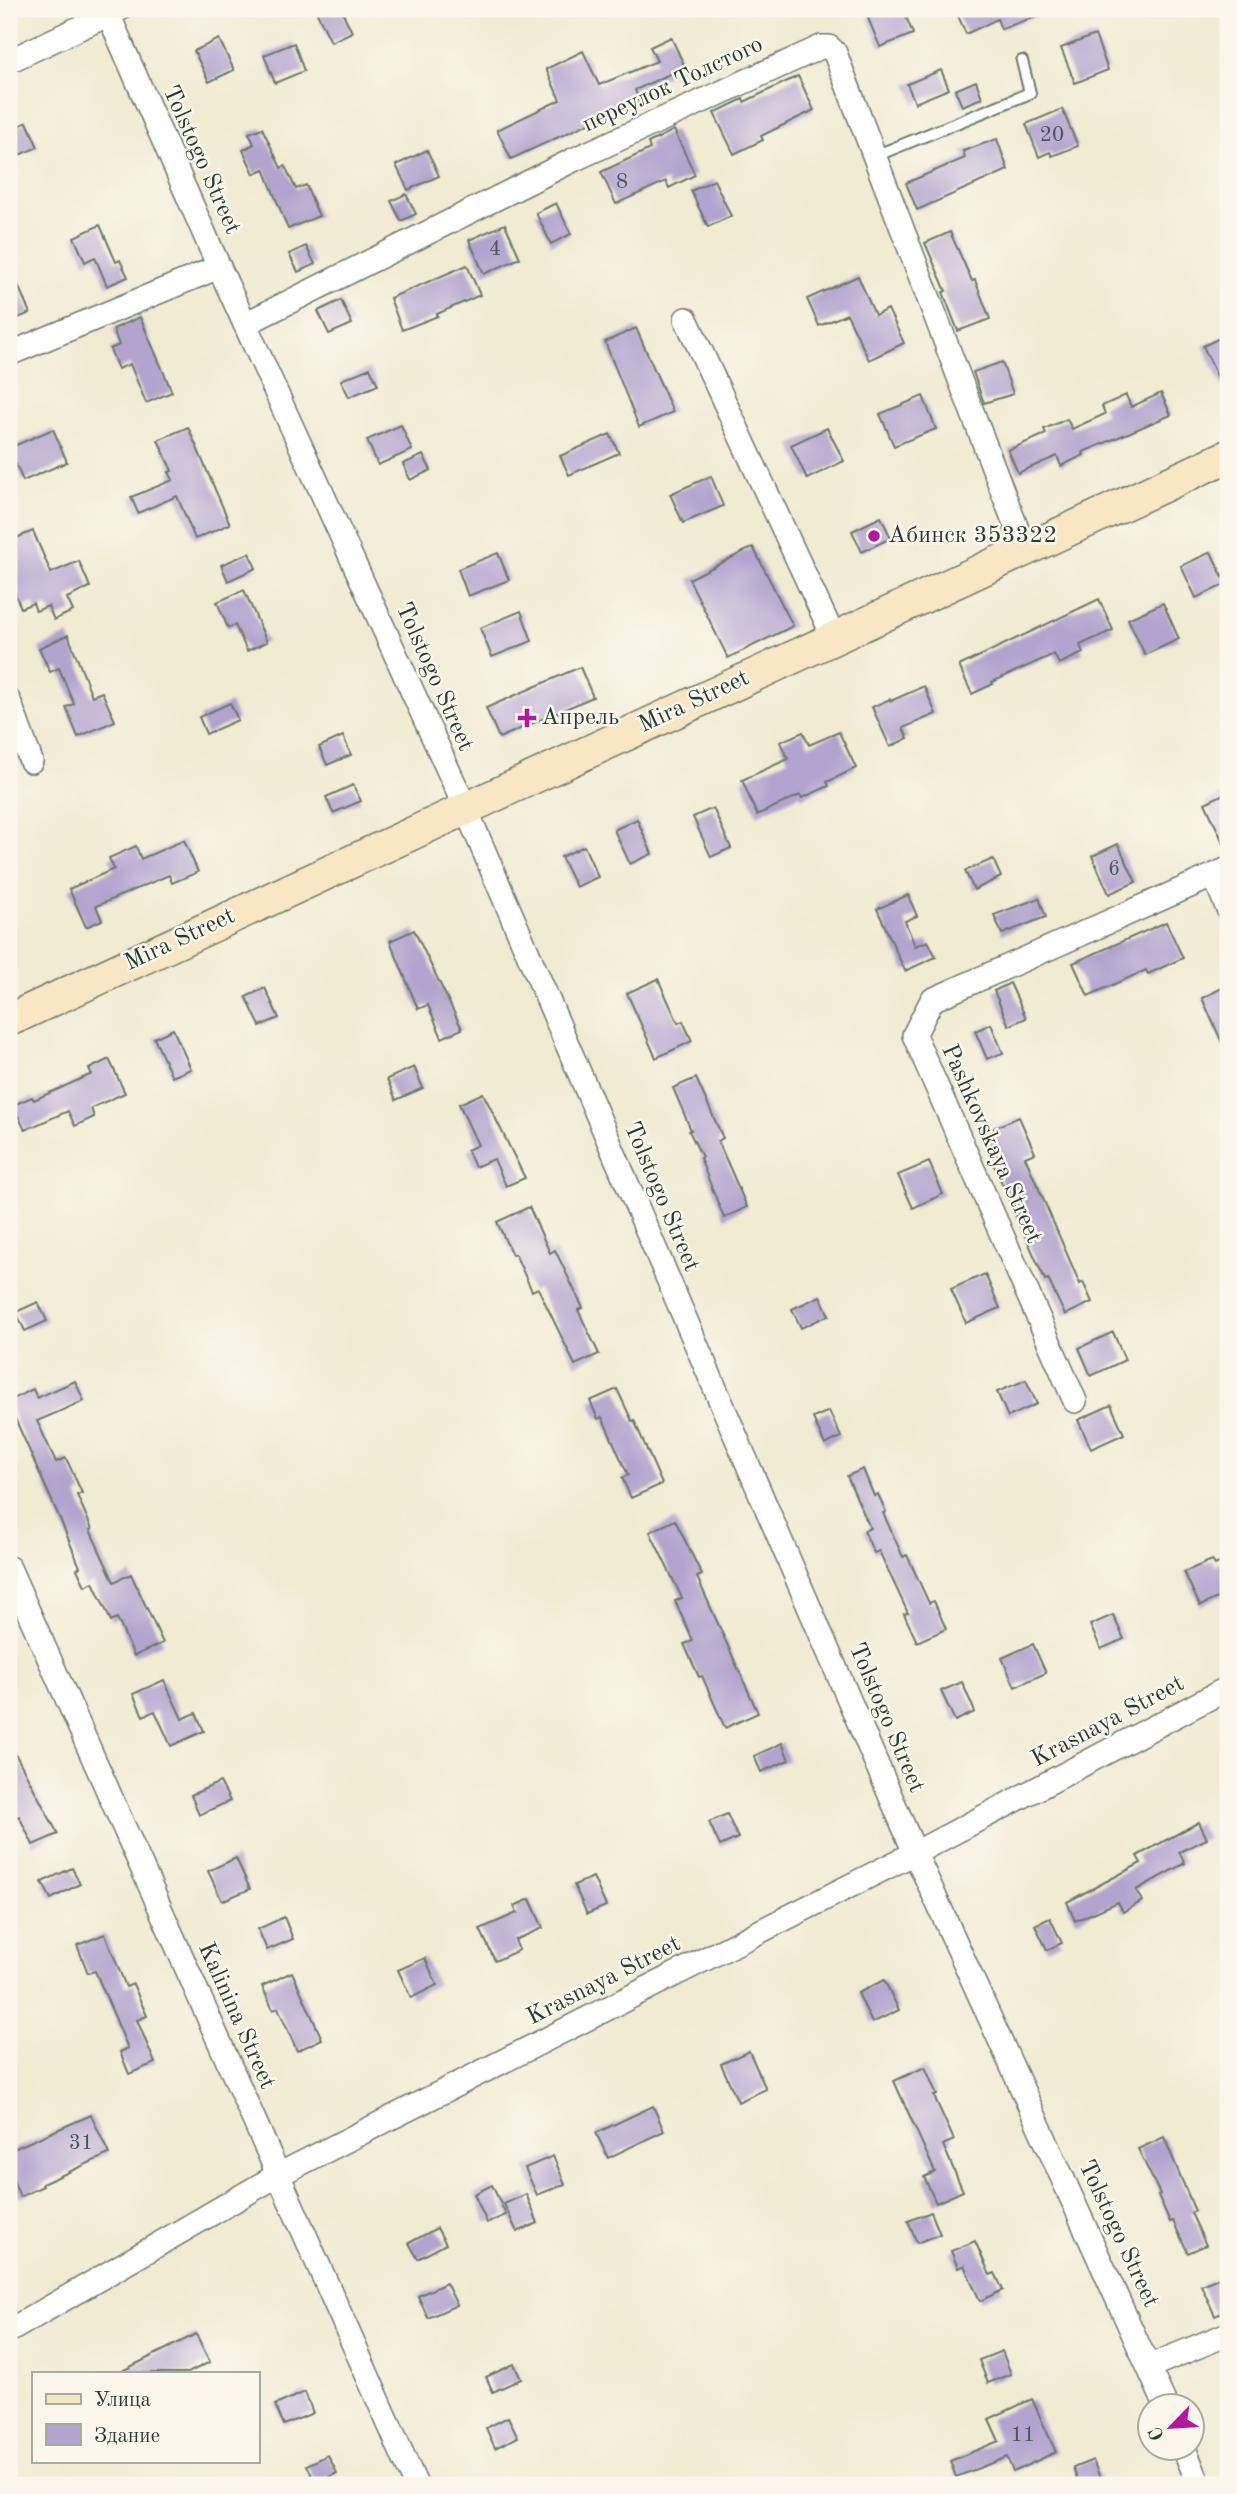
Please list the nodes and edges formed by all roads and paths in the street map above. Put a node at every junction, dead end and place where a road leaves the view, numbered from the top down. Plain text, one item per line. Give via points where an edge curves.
1 (111, 11) edge
2 (9, 61) edge
3 (1022, 61) dead end
4 (876, 156) junction
5 (219, 267) junction
6 (687, 319) dead end
7 (245, 324) junction
8 (9, 354) edge
9 (1228, 456) edge
10 (1025, 550) junction
11 (834, 638) junction
12 (9, 701) edge
13 (31, 761) dead end
14 (465, 807) junction
15 (1221, 873) edge
16 (1228, 909) edge
17 (9, 1020) edge
18 (1075, 1401) dead end
19 (9, 1568) edge
20 (1228, 1688) edge
21 (915, 1853) junction
22 (278, 2175) junction
23 (9, 2331) edge
24 (1228, 2334) edge
25 (1150, 2366) junction
26 (1160, 2392) edge
27 (1190, 2462) edge
28 (416, 2485) edge
29 (1199, 2485) edge

1 - 2 street
1 - 5 street, Tolstogo Street
3 - 4 lane via 1030,93
4 - 7 street, переулок Толстого via 835,53 821,47 573,160
4 - 10 street, переулок Толстого
5 - 7 street, Tolstogo Street
5 - 8 street
6 - 11 street
7 - 14 street, Tolstogo Street
9 - 10 main road, Mira Street
10 - 11 main road, Mira Street
11 - 14 main road, Mira Street
12 - 13 street
14 - 17 main road, Mira Street
14 - 21 street, Tolstogo Street
15 - 16 street, Pashkovskaya Street
15 - 18 street, Pashkovskaya Street via 932,1000 914,1035
19 - 22 street, Kalinina Street
20 - 21 street, Krasnaya Street
21 - 22 street, Krasnaya Street
21 - 25 street, Tolstogo Street
22 - 23 street, Krasnaya Street
22 - 28 street, Kalinina Street
24 - 25 street
25 - 26 street, Tolstogo Street
27 - 29 street

